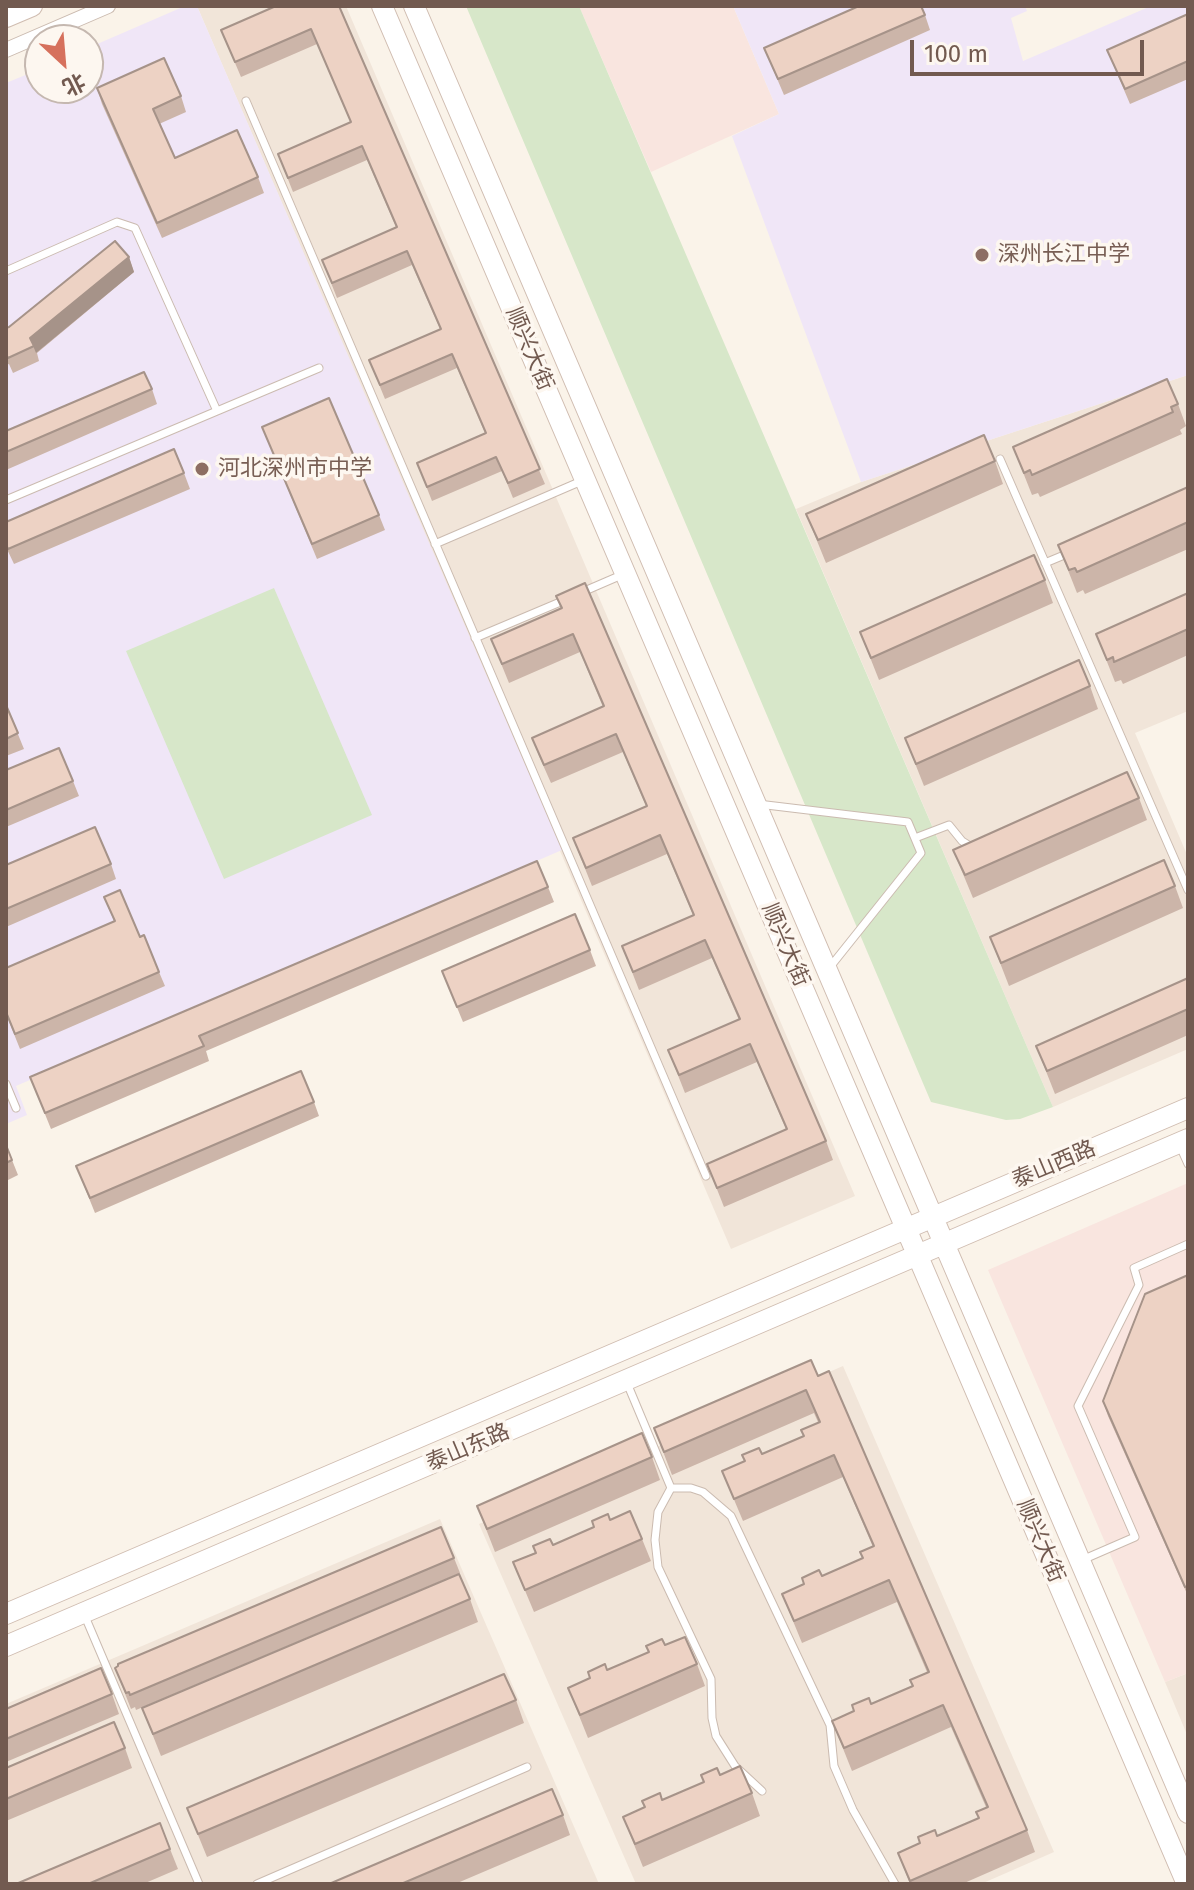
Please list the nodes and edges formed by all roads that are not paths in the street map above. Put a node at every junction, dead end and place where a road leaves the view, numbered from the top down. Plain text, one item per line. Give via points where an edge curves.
1 (32, 6) edge
2 (108, 6) edge
3 (382, 6) edge
4 (414, 6) edge
5 (6, 17) edge
6 (6, 50) edge
7 (246, 101) dead end
8 (6, 271) edge
9 (319, 368) dead end
10 (217, 411) junction
11 (1000, 459) dead end
12 (585, 480) junction
13 (6, 500) edge
14 (435, 544) junction
15 (1074, 551) edge
16 (1045, 563) junction
17 (626, 574) junction
18 (475, 638) junction
19 (1137, 773) junction
20 (1123, 779) edge
21 (755, 803) junction
22 (915, 838) junction
23 (984, 840) edge
24 (1188, 890) edge
25 (827, 970) junction
26 (6, 1084) edge
27 (16, 1108) dead end
28 (1188, 1108) edge
29 (1184, 1141) edge
30 (1188, 1164) edge
31 (706, 1176) edge
32 (919, 1223) junction
33 (1188, 1244) edge
34 (930, 1250) junction
35 (626, 1380) junction
36 (671, 1488) junction
37 (1080, 1560) junction
38 (84, 1612) junction
39 (6, 1614) edge
40 (6, 1646) edge
41 (527, 1767) dead end
42 (762, 1791) dead end
43 (1188, 1813) edge
44 (199, 1884) edge
45 (257, 1884) edge
46 (895, 1884) edge
47 (1187, 1884) edge

1 - 5 main road
2 - 6 street
3 - 12 main road, 顺兴大街
4 - 21 main road, 顺兴大街
7 - 14 lane
8 - 10 lane via 117,222 135,228
9 - 10 lane
10 - 13 lane
11 - 16 lane
12 - 14 lane
12 - 17 main road, 顺兴大街
14 - 18 lane
15 - 16 lane
16 - 19 lane
17 - 18 lane
17 - 32 main road, 顺兴大街
18 - 31 lane
19 - 20 lane
19 - 24 lane
21 - 22 lane via 908,822
21 - 25 main road, 顺兴大街
22 - 23 lane via 949,825 970,846
22 - 25 lane via 921,853
25 - 32 main road, 顺兴大街
26 - 27 lane
28 - 32 main road, 泰山西路
29 - 30 lane
29 - 34 main road, 泰山西路
32 - 34 main road, 顺兴大街
32 - 34 main road, 顺兴大街
32 - 39 main road, 泰山东路
33 - 37 lane via 1134,1268 1139,1285 1078,1406 1135,1537
34 - 35 main road, 泰山东路
34 - 37 main road, 顺兴大街
34 - 47 main road, 顺兴大街
35 - 36 lane
35 - 38 main road, 泰山东路
36 - 42 lane via 658,1512 658,1567 711,1679 716,1736 735,1766
36 - 46 lane via 703,1492 731,1516 830,1725 834,1766 853,1810
37 - 43 main road, 顺兴大街
38 - 40 main road, 泰山东路
38 - 44 lane
41 - 45 lane

